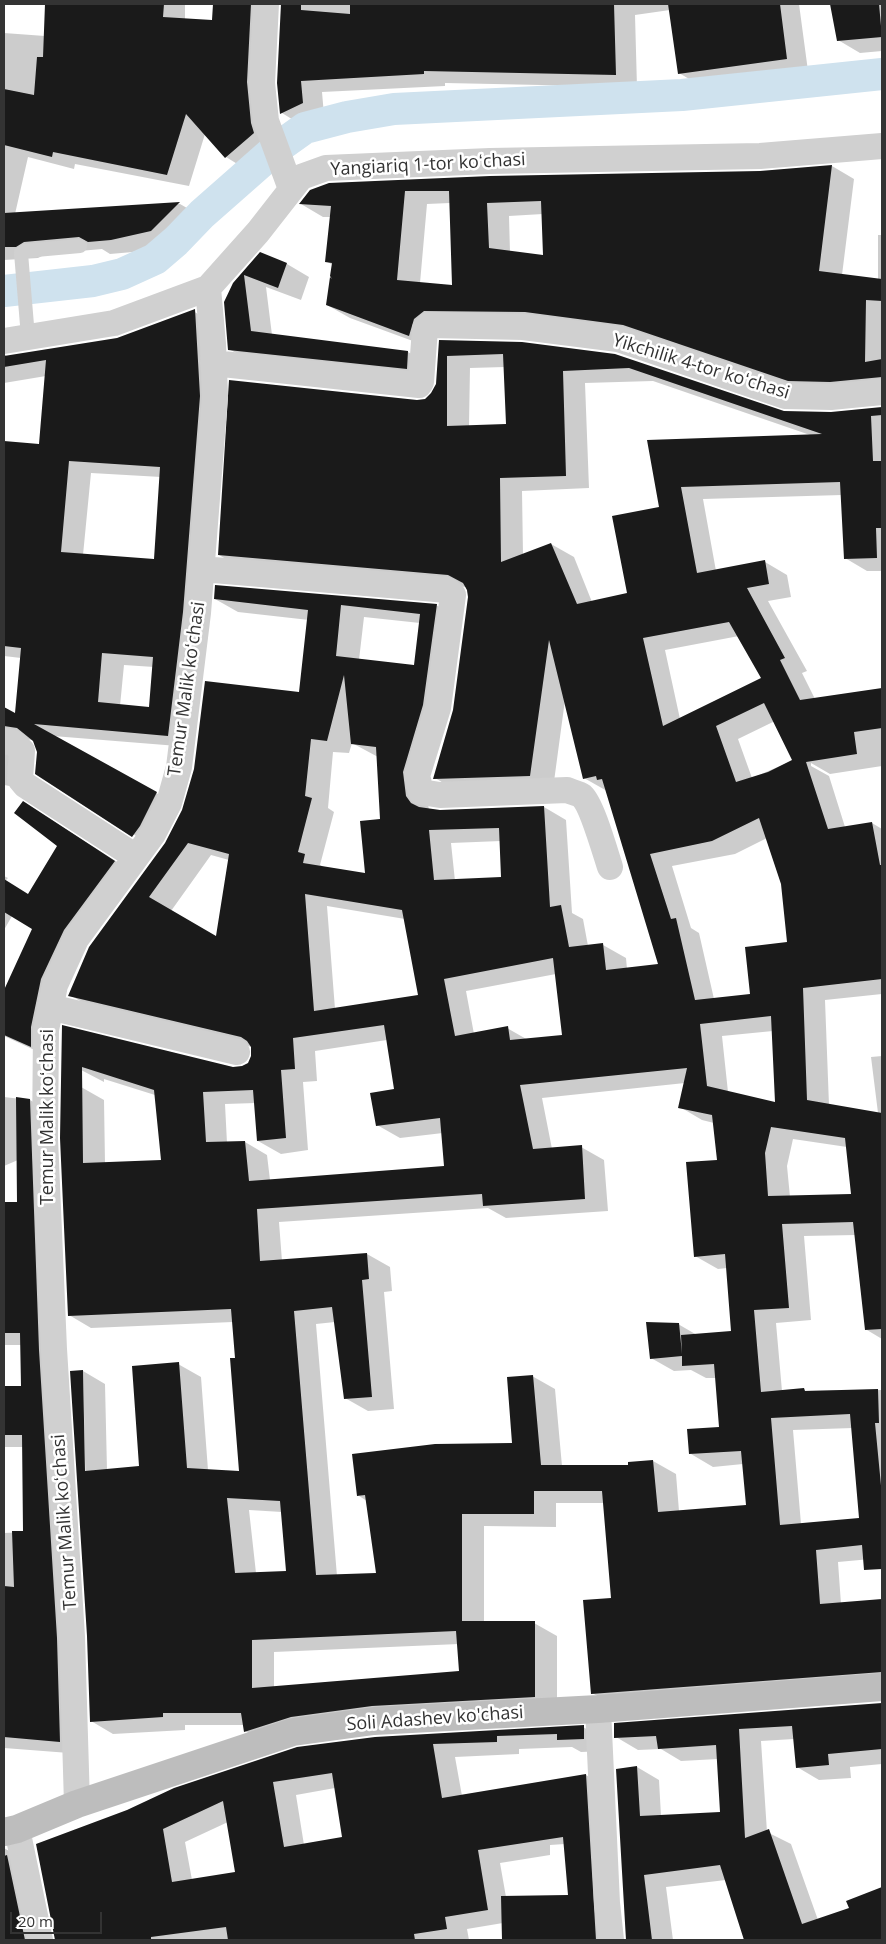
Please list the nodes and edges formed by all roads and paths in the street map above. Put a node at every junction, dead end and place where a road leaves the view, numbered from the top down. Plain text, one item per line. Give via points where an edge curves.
1 (266, 4) edge
2 (882, 146) edge
3 (288, 183) junction
4 (80, 246) dead end
5 (208, 288) junction
6 (16, 339) edge
7 (214, 363) junction
8 (882, 392) edge
9 (202, 569) junction
10 (4, 740) edge
11 (136, 857) junction
12 (610, 867) dead end
13 (50, 1007) junction
14 (237, 1052) dead end
15 (882, 1687) edge
16 (598, 1709) junction
17 (77, 1804) junction
18 (11, 1830) edge
19 (40, 1940) edge
20 (611, 1940) edge

1 - 3 street via 262,83 266,121
2 - 3 street, Yangiariq 1-tor koʻchasi via 760,156 490,160 326,168
3 - 5 street, Yangiariq 1-tor koʻchasi via 258,232
4 - 6 lane via 25,250 21,256 26,310
5 - 6 street, Yangiariq 1-tor koʻchasi via 114,323
5 - 7 street, Temur Malik koʻchasi
7 - 8 street, Yikchilik 4-tor koʻchasi via 419,384 425,328 429,325 523,327 618,339 785,396 831,397
7 - 9 street, Temur Malik koʻchasi
9 - 11 street, Temur Malik koʻchasi via 179,767 169,804 154,834
9 - 12 street via 447,590 453,595 447,656 438,708 418,776 421,792 440,796 567,790 582,796 588,806
10 - 11 street via 14,743 22,751 20,779 25,785
11 - 13 street, Temur Malik koʻchasi via 76,939 55,985
13 - 14 street
13 - 17 street, Temur Malik koʻchasi via 46,1030 45,1138 72,1637
15 - 16 street, Soli Adashev ko'chasi
16 - 17 street, Soli Adashev ko'chasi via 374,1721 293,1732
16 - 20 street
17 - 18 street, Soli Adashev ko'chasi
18 - 19 street

